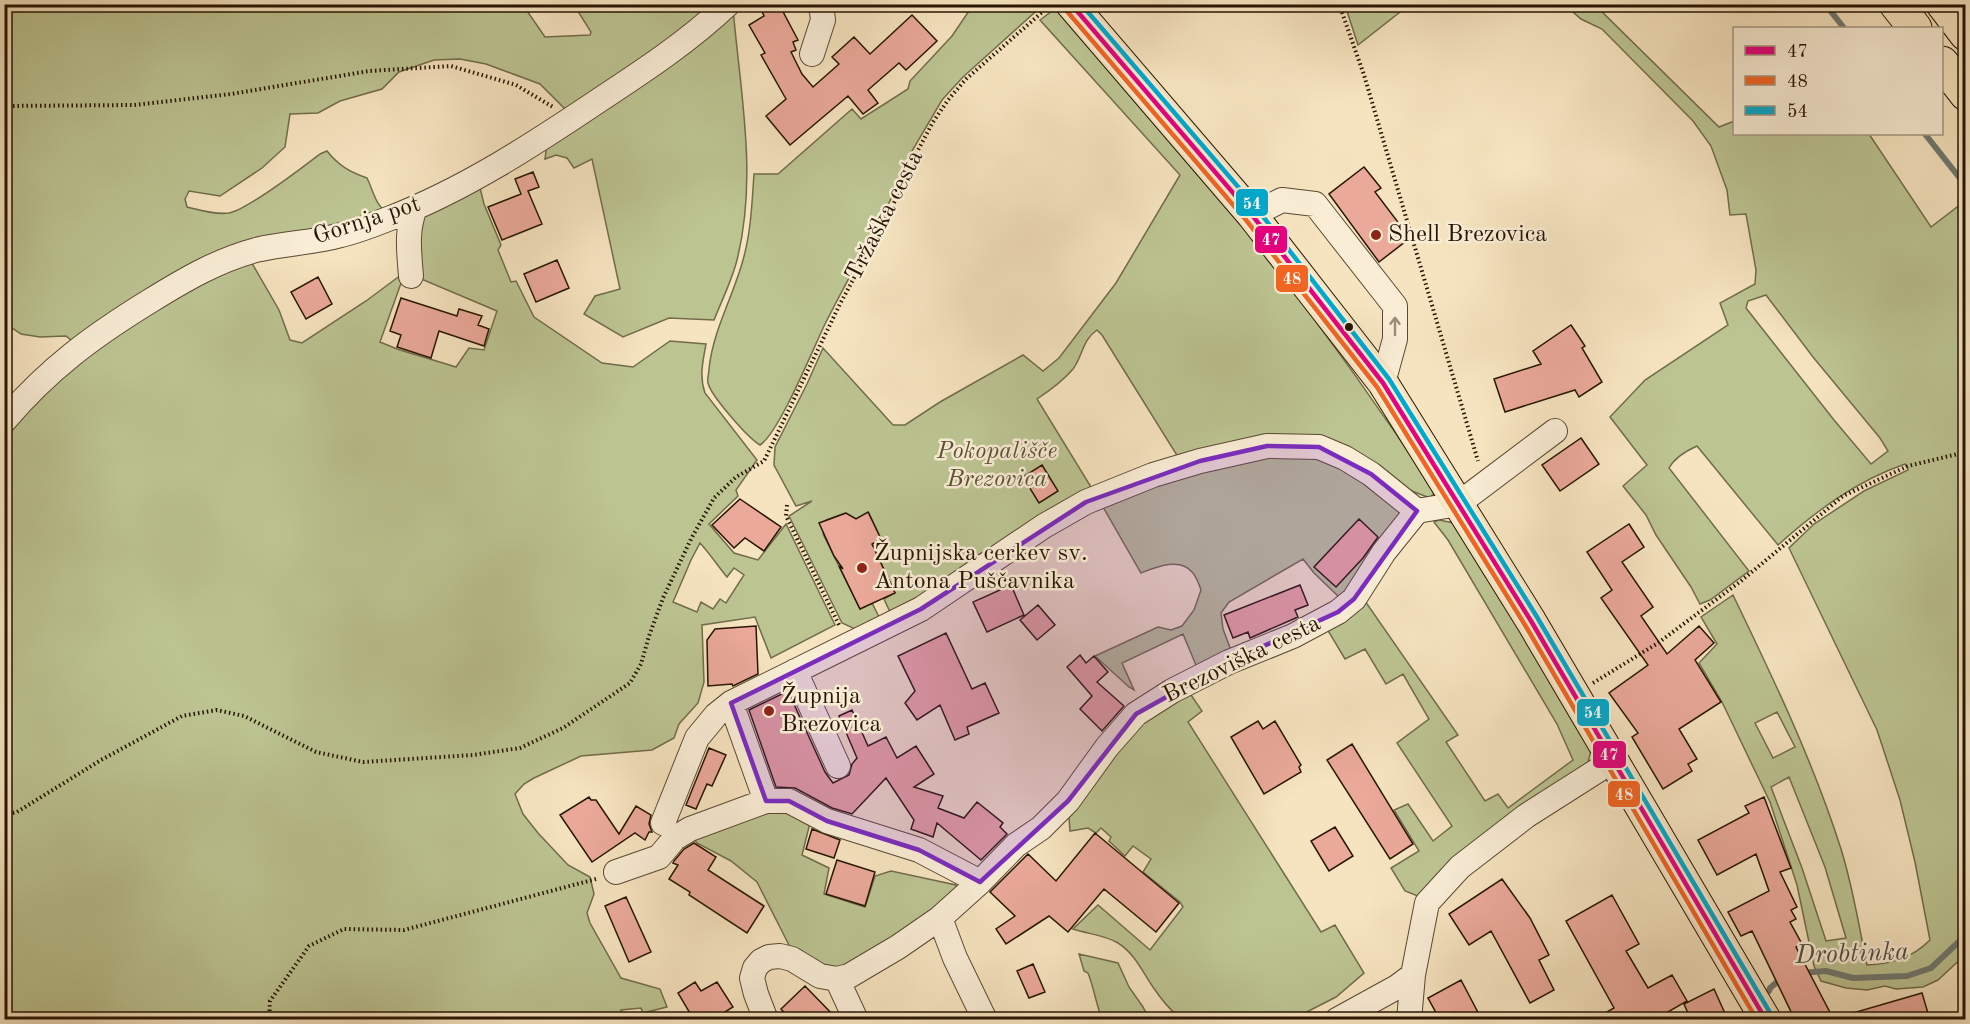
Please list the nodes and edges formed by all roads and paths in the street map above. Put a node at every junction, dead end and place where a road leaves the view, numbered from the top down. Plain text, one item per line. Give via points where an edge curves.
1 (728, 4) edge
2 (821, 4) edge
3 (1051, 4) edge
4 (1071, 4) edge
5 (1339, 4) edge
6 (1896, 4) edge
7 (1943, 4) edge
8 (1914, 27) edge
9 (1965, 34) edge
10 (812, 54) dead end
11 (1943, 66) edge
12 (1965, 94) edge
13 (4, 106) edge
14 (573, 118) junction
15 (415, 208) junction
16 (1252, 215) junction
17 (411, 276) dead end
18 (1383, 383) junction
19 (4, 421) edge
20 (1555, 431) dead end
21 (1965, 452) edge
22 (1478, 461) dead end
23 (1458, 504) junction
24 (787, 505) dead end
25 (1417, 511) junction
26 (848, 644) junction
27 (795, 671) junction
28 (1575, 695) junction
29 (731, 703) junction
30 (1614, 760) junction
31 (838, 766) dead end
32 (766, 801) junction
33 (4, 815) edge
34 (663, 823) dead end
35 (616, 872) joint
36 (980, 882) junction
37 (940, 918) junction
38 (1413, 975) junction
39 (837, 979) junction
40 (269, 1020) edge
41 (766, 1020) edge
42 (856, 1020) edge
43 (985, 1020) edge
44 (1337, 1020) edge
45 (1409, 1020) edge
46 (1766, 1020) edge

1 - 14 street, Gornja pot via 701,30
2 - 10 street via 823,20
3 - 33 path, Tržaška cesta via 966,79 933,122 764,460 736,477 714,498 691,539 630,683 563,728 520,748 473,755 363,762 316,752 244,716 217,710 182,716 17,812
4 - 16 main road
5 - 22 path via 1364,75
6 - 8 highway
7 - 9 highway
11 - 12 highway
13 - 14 path via 134,105 231,94 369,71 450,66 516,84
14 - 15 street, Gornja pot via 474,180
15 - 17 street via 407,239
15 - 19 street, Gornja pot via 340,236 256,250 189,276 65,359 29,391
16 - 18 main road
18 -> 16 street via 1395,339 1395,306 1316,204 1282,200
18 - 23 main road
20 - 23 street
21 - 28 path via 1908,466 1843,496 1741,581 1658,643
23 - 25 street
23 - 28 main road
24 - 26 path via 786,516
25 - 26 street via 1371,474 1319,447 1267,446 1200,461 1086,502 921,609
25 - 36 street, Brezoviška cesta via 1354,599 1338,612 1293,636 1229,662 1136,714 1068,801
26 - 27 street
27 - 29 street
27 - 31 street
28 - 30 main road
29 - 32 street
29 - 34 street via 697,738
30 - 38 street via 1526,816 1460,867 1428,903
30 - 46 main road
32 - 35 street via 690,829 675,838 659,857
32 - 36 street via 789,801 827,821 919,850
35 - 40 path via 404,930 344,929 309,946 270,1001
36 - 37 street, Brezoviška cesta
37 - 39 street, Brezoviška cesta via 858,971
37 - 43 street
38 - 44 street
38 - 45 street
39 - 41 street via 820,976 780,956 761,961 752,978
39 - 42 street

